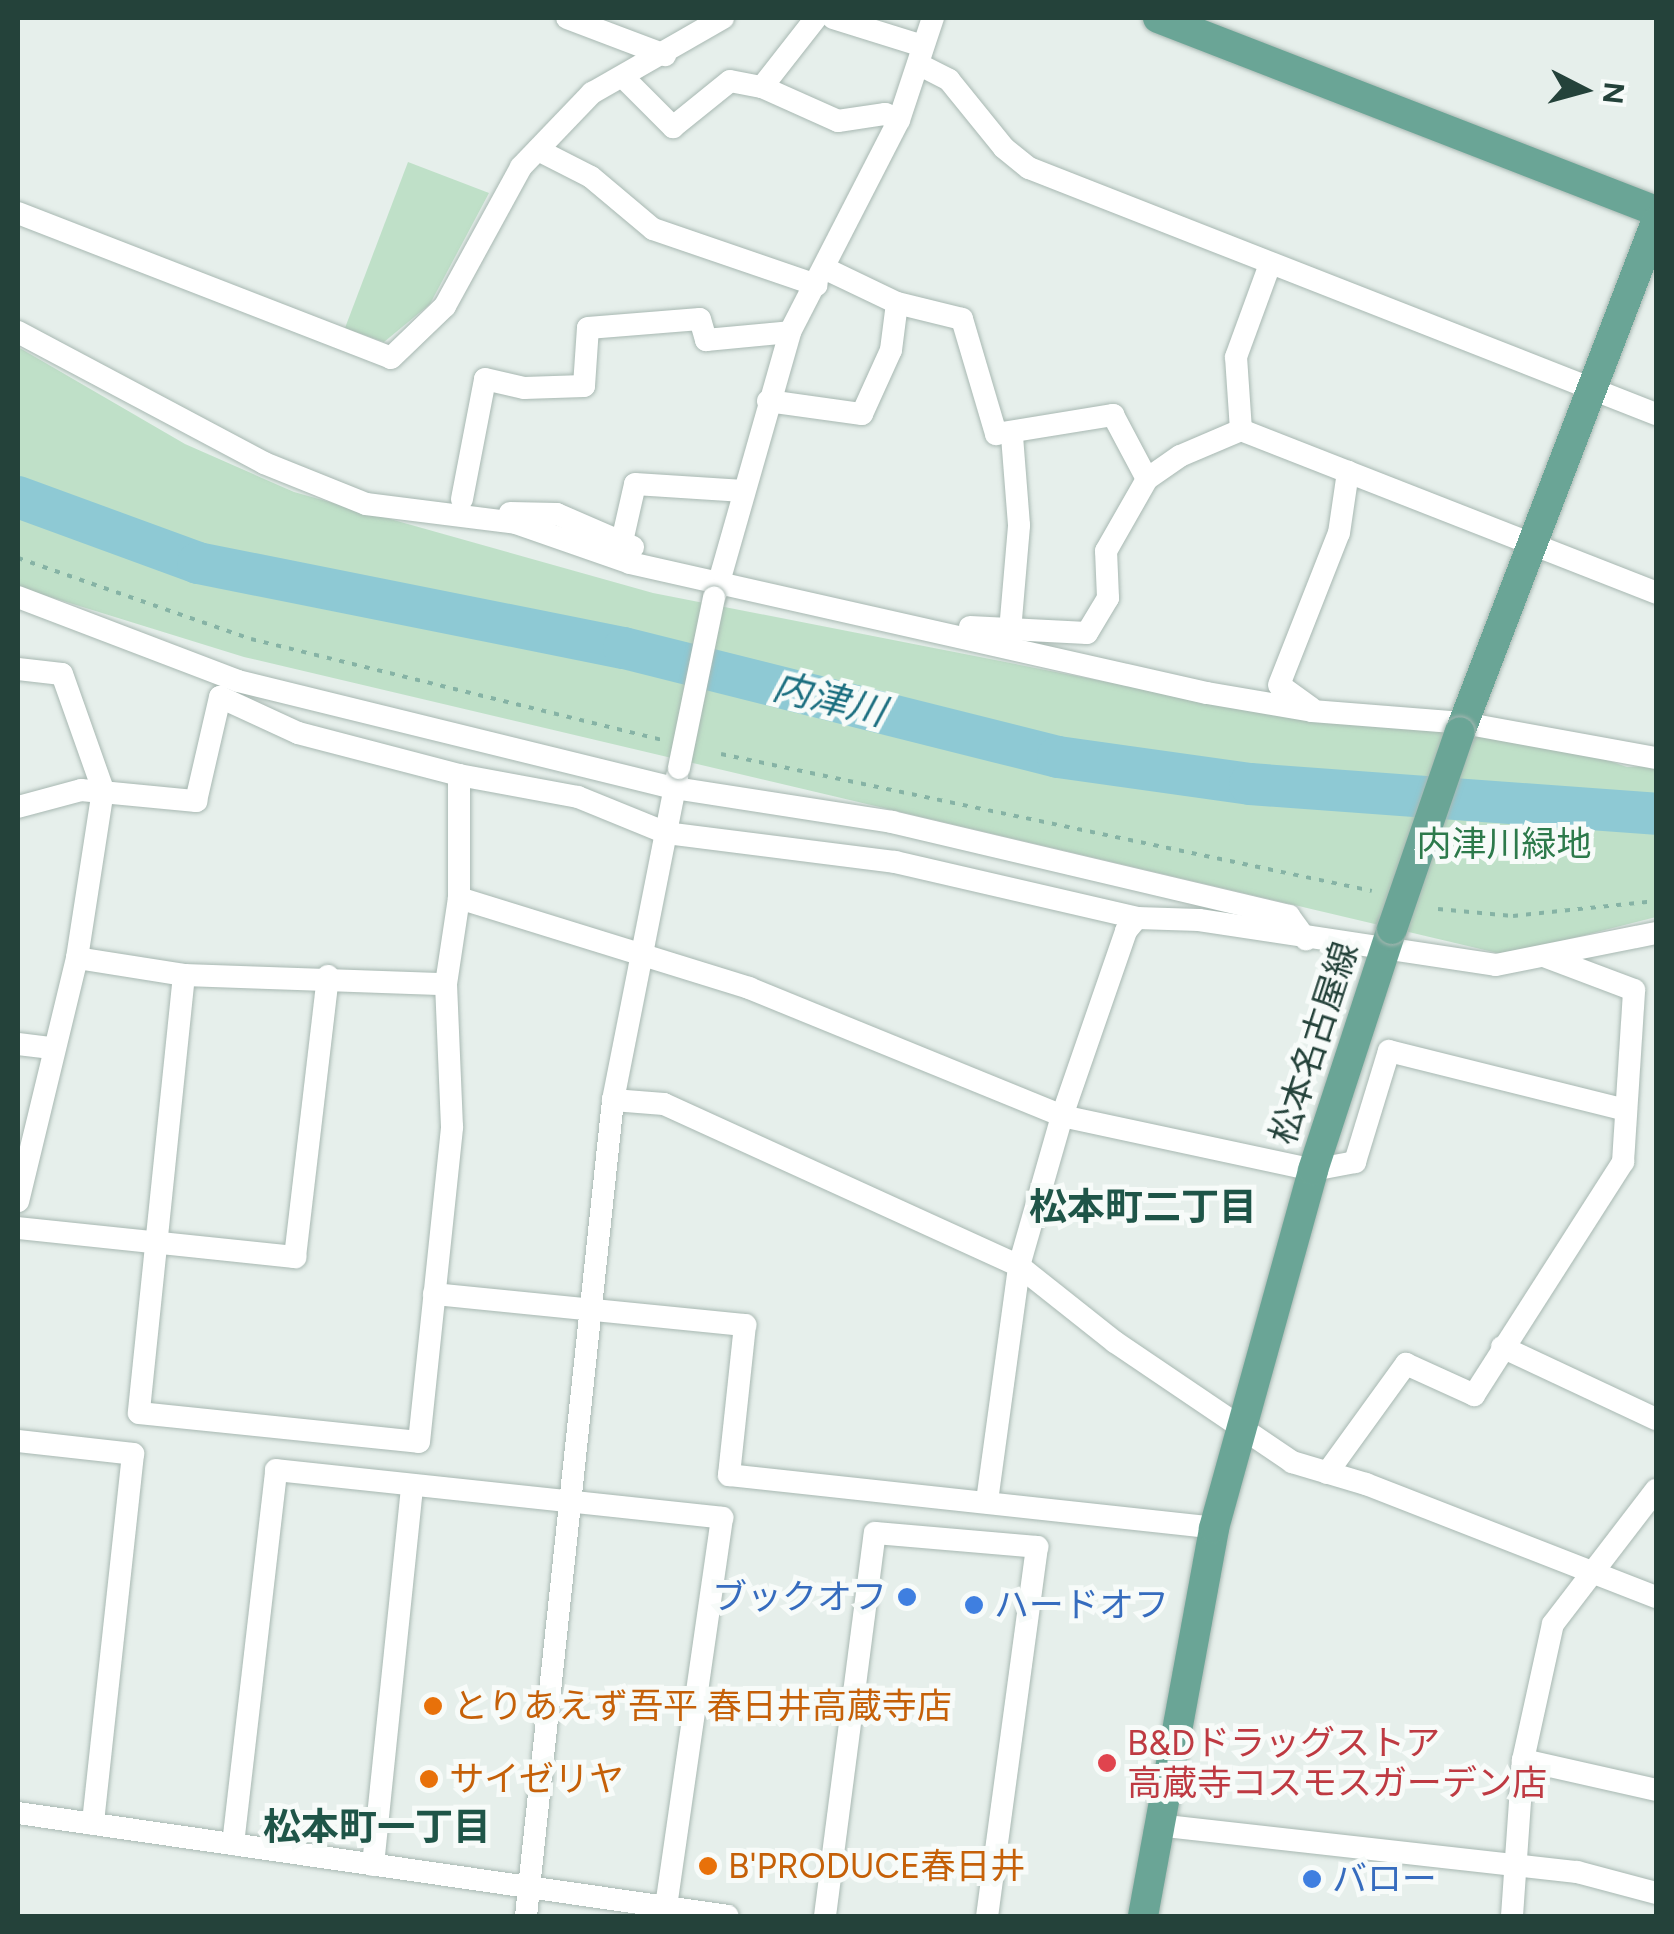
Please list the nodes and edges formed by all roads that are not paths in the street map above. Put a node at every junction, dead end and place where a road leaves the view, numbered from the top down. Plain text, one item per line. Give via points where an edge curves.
1 (567, 18) edge
2 (722, 18) edge
3 (816, 18) edge
4 (833, 18) edge
5 (933, 18) edge
6 (1158, 18) edge
7 (665, 55) junction
8 (920, 55) junction
9 (623, 77) junction
10 (762, 87) junction
11 (899, 120) junction
12 (538, 150) junction
13 (1655, 209) edge
14 (18, 214) edge
15 (1270, 264) junction
16 (821, 277) junction
17 (897, 303) junction
18 (18, 332) edge
19 (790, 332) junction
20 (1592, 390) junction
21 (768, 401) junction
22 (1656, 414) edge
23 (1240, 430) junction
24 (1012, 436) junction
25 (1348, 472) junction
26 (1147, 479) junction
27 (744, 491) junction
28 (462, 498) junction
29 (428, 512) junction
30 (513, 518) junction
31 (623, 537) junction
32 (1533, 544) junction
33 (655, 568) junction
34 (716, 590) junction
35 (1656, 593) edge
36 (18, 598) edge
37 (912, 627) junction
38 (1010, 632) junction
39 (18, 669) edge
40 (1312, 711) junction
41 (1461, 728) junction
42 (1656, 758) edge
43 (459, 775) junction
44 (677, 778) junction
45 (102, 790) junction
46 (18, 808) edge
47 (666, 832) junction
48 (459, 898) junction
49 (1137, 918) junction
50 (1656, 933) edge
51 (1306, 939) junction
52 (1386, 940) junction
53 (643, 956) junction
54 (1546, 957) junction
55 (77, 958) junction
56 (184, 974) junction
57 (328, 976) junction
58 (446, 984) junction
59 (18, 1044) edge
60 (52, 1048) junction
61 (613, 1100) junction
62 (1626, 1110) junction
63 (1062, 1116) junction
64 (1314, 1170) junction
65 (18, 1201) edge
66 (18, 1228) edge
67 (156, 1242) junction
68 (1018, 1266) junction
69 (434, 1294) junction
70 (589, 1307) junction
71 (1502, 1346) junction
72 (1656, 1419) edge
73 (1240, 1429) junction
74 (18, 1441) edge
75 (1327, 1473) junction
76 (412, 1486) junction
77 (1656, 1490) edge
78 (571, 1500) junction
79 (987, 1501) junction
80 (1214, 1528) junction
81 (1592, 1575) junction
82 (1656, 1597) edge
83 (1522, 1760) junction
84 (1656, 1790) edge
85 (18, 1814) edge
86 (94, 1824) junction
87 (1156, 1825) junction
88 (233, 1844) junction
89 (373, 1865) junction
90 (1516, 1868) junction
91 (530, 1888) junction
92 (1656, 1893) edge
93 (666, 1907) junction
94 (526, 1916) edge
95 (728, 1916) edge
96 (825, 1916) edge
97 (987, 1916) edge
98 (1143, 1916) edge
99 (1512, 1916) edge

1 - 7 street
2 - 7 street
3 - 10 street
4 - 8 street
5 - 8 street
6 - 13 main road
7 - 9 street
8 - 11 street
8 - 15 street via 1029,168
9 - 10 street via 673,126 730,81
9 - 12 street via 592,93
10 - 11 street via 838,121 885,114
11 - 16 street
12 - 14 street via 505,192 445,306 391,358
12 - 16 street via 591,177 653,230
13 - 20 main road, 松本名古屋線
15 - 20 street
15 - 23 street via 1236,357
16 - 17 street
16 - 19 street
17 - 21 street via 891,350 862,414
17 - 24 street via 962,318 996,434
18 - 29 street via 264,462 366,504
19 - 21 street
19 - 28 street via 706,340 700,318 588,328 584,386 524,388 485,379
20 - 22 street
20 - 32 main road, 松本名古屋線
21 - 27 street
23 - 25 street
23 - 26 street
24 - 26 street via 1113,415
24 - 38 street via 1019,526
25 - 32 street
25 - 40 street via 1338,534 1279,685
26 - 38 street via 1106,551 1108,598 1088,633
27 - 31 street via 635,484
27 - 34 street
28 - 29 street
28 - 30 street
29 - 30 street
30 - 31 street via 547,512
30 - 33 street
31 - 33 street
32 - 35 street
32 - 41 main road, 松本名古屋線
33 - 34 street
34 - 37 street
34 - 44 street, bridge
36 - 44 street via 238,681
37 - 38 street via 931,622
37 - 40 street
39 - 45 street via 62,674
40 - 41 street
41 - 42 street
41 - 52 main road, 松本名古屋線, bridge
43 - 45 street via 298,733 220,698 196,801
43 - 47 street via 578,797
43 - 48 street
44 - 47 street
44 - 51 street via 1290,916
45 - 46 street
45 - 55 street
47 - 49 street via 895,862
47 - 53 street
48 - 53 street
48 - 58 street
49 - 51 street via 1199,920
49 - 63 street via 1126,931
50 - 54 street
51 - 52 street
52 - 54 street via 1496,965
52 - 64 main road, 松本名古屋線
53 - 61 street
53 - 63 street via 749,988
54 - 62 street via 1634,990
55 - 56 street
55 - 60 street
56 - 57 street
56 - 67 street
57 - 58 street
57 - 67 street via 295,1257
58 - 69 street via 452,1127
59 - 60 street
60 - 65 street
61 - 68 street via 664,1104
61 - 70 street
62 - 64 street via 1389,1050 1354,1162
62 - 71 street via 1623,1162
63 - 64 street
63 - 68 street
64 - 73 main road, 松本名古屋線
66 - 67 street
67 - 69 street via 140,1413 419,1442
68 - 73 street
68 - 79 street
69 - 70 street
70 - 78 street
70 - 79 street via 745,1324 729,1475
71 - 72 street
71 - 75 street via 1474,1395 1406,1364
73 - 75 street via 1292,1462
73 - 80 main road, 松本名古屋線
74 - 86 street via 133,1454
75 - 81 street
76 - 78 street
76 - 88 street via 276,1470
76 - 89 street
77 - 81 street
78 - 91 street
78 - 93 street via 722,1518
79 - 80 street
80 - 87 main road, 松本名古屋線
81 - 82 street
81 - 83 street via 1552,1624
83 - 84 street
83 - 90 street
85 - 86 street
86 - 88 street
87 - 90 street
87 - 98 main road, 松本名古屋線
88 - 89 street
89 - 91 street
90 - 92 street via 1578,1872
90 - 99 street
91 - 93 street
91 - 94 street
93 - 95 street
96 - 97 street via 875,1533 1037,1547

